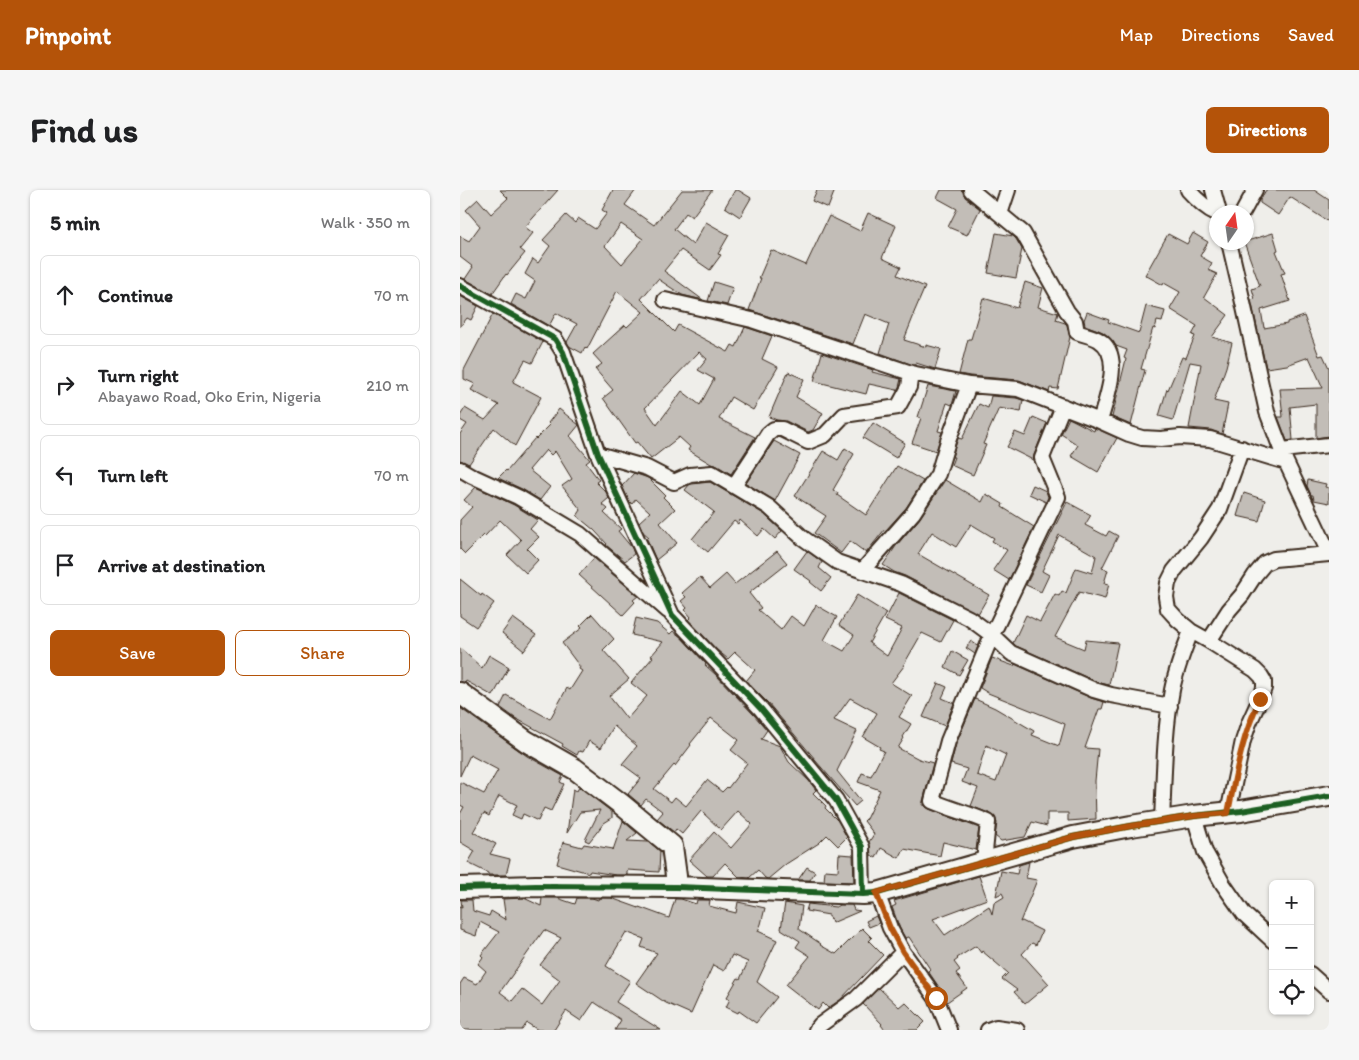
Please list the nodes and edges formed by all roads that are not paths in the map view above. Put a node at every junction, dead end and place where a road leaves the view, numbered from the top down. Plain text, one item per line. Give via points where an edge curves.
1 (971, 190) edge
2 (1008, 190) edge
3 (1188, 190) edge
4 (1213, 190) edge
5 (1255, 190) edge
6 (1216, 205) edge
7 (1247, 205) edge
8 (1209, 209) edge
9 (1000, 214) junction
10 (1231, 250) edge
11 (460, 286) edge
12 (665, 300) dead end
13 (911, 372) junction
14 (969, 385) junction
15 (1062, 406) junction
16 (1100, 420) junction
17 (1329, 445) edge
18 (1242, 448) junction
19 (598, 454) junction
20 (1284, 456) junction
21 (460, 469) edge
22 (734, 486) junction
23 (1329, 554) edge
24 (862, 571) junction
25 (672, 615) junction
26 (1191, 631) junction
27 (992, 635) junction
28 (1210, 641) junction
29 (460, 693) edge
30 (1170, 706) junction
31 (1329, 796) edge
32 (1228, 813) junction
33 (1194, 816) junction
34 (1162, 821) junction
35 (984, 862) junction
36 (676, 887) junction
37 (460, 888) edge
38 (870, 894) junction
39 (1269, 937) edge
40 (903, 952) junction
41 (1314, 977) edge
42 (1328, 989) edge
43 (816, 1030) edge
44 (949, 1030) edge
45 (988, 1030) edge
46 (1017, 1030) edge

1 - 9 street
2 - 9 street
3 - 8 street
4 - 6 street
5 - 7 street
9 - 16 street via 1023,233 1075,321 1077,332 1106,346 1113,364 1112,378
10 - 20 street via 1267,412
11 - 19 street via 555,339 563,352
12 - 13 street via 752,320
13 - 14 street
13 - 22 street via 909,387 898,407 844,415 825,434 808,442 782,429 774,429
14 - 15 street via 1018,389
14 - 24 street via 938,474 914,513
15 - 16 street
15 - 27 street via 1042,458 1058,497
16 - 18 street via 1142,438 1210,439
17 - 20 street
18 - 20 street
18 - 26 street via 1220,509 1168,583 1168,609
19 - 22 street via 647,468 674,482 690,475 712,473
19 - 25 street
20 - 23 street
21 - 25 street via 518,497 580,534
22 - 24 street via 769,508 837,562
23 - 28 street via 1265,562
24 - 27 street via 901,584 969,618
25 - 38 street via 761,709 836,800 862,847
26 - 28 street
26 - 30 street via 1172,688
27 - 30 street via 1010,653 1094,690
27 - 35 street via 948,741 932,801 988,822
28 - 32 street via 1255,670 1264,681 1243,741
29 - 36 street via 526,741 575,769 672,846
30 - 34 street
31 - 32 street
32 - 33 street
33 - 34 street
33 - 39 street via 1205,852 1223,884 1244,914
34 - 35 street via 1073,837
35 - 38 street
36 - 37 street
36 - 38 street
38 - 40 street
40 - 43 street via 856,999
40 - 44 street via 936,998
41 - 42 street
45 - 46 street via 996,1027

